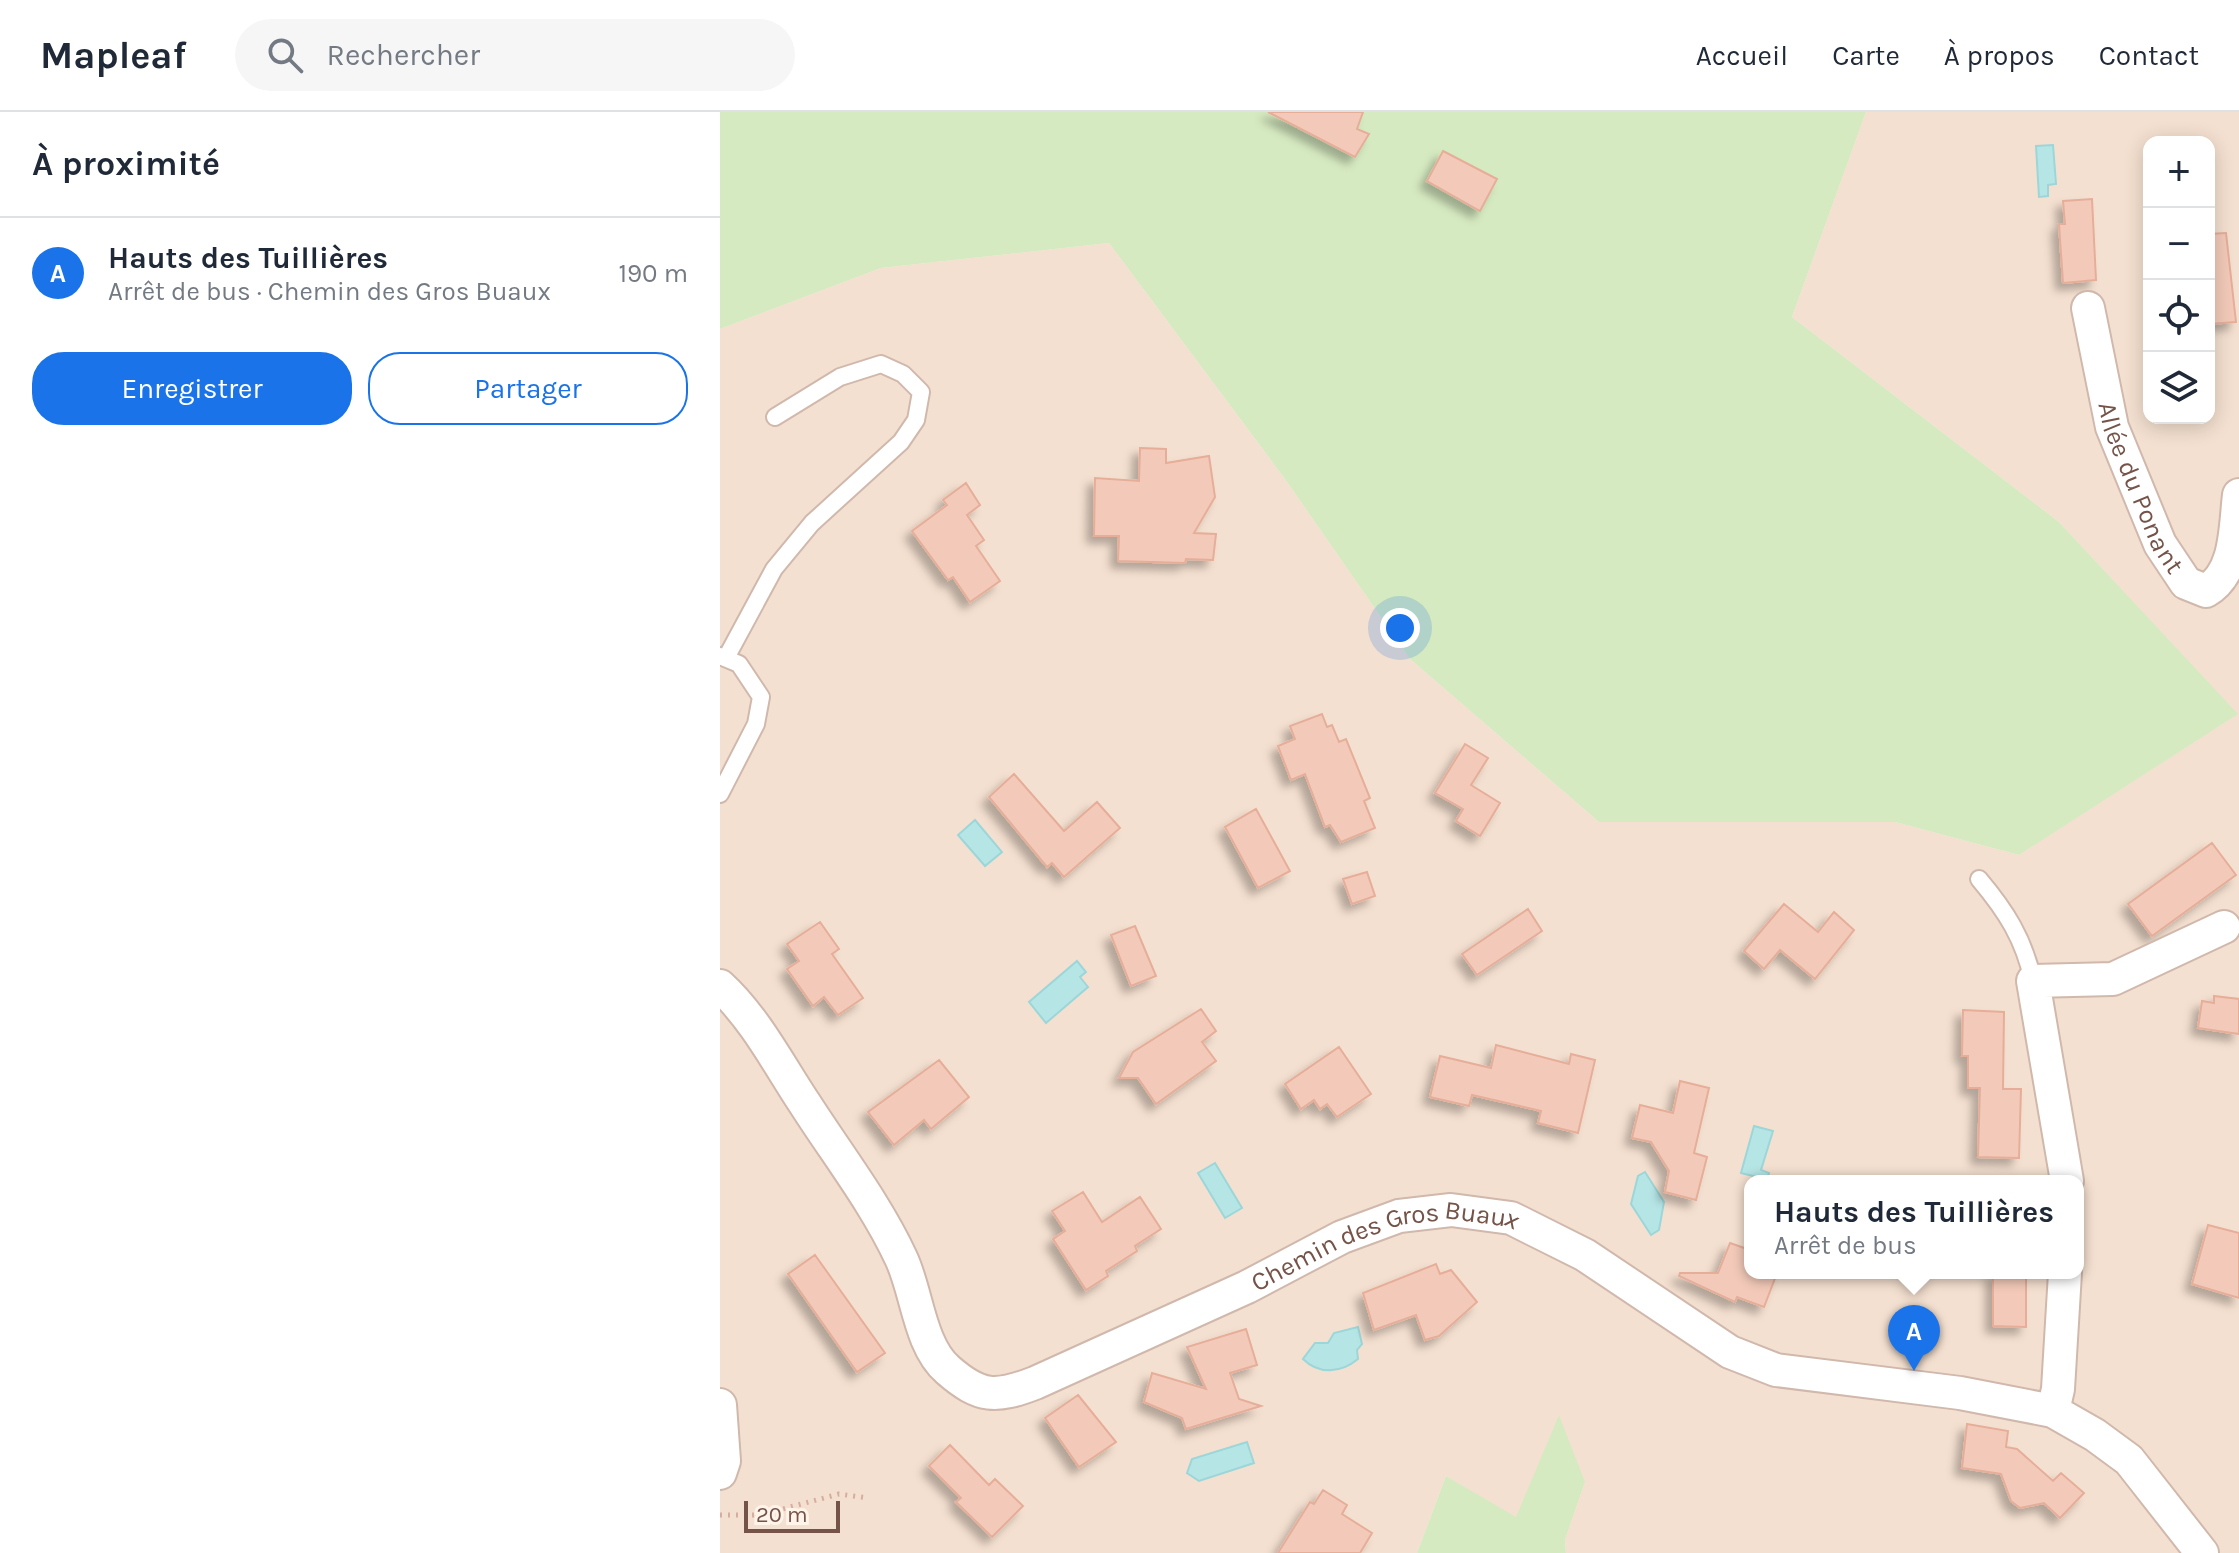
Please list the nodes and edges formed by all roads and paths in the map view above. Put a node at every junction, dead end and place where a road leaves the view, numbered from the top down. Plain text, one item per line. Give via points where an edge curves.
1 (2088, 308) dead end
2 (775, 417) dead end
3 (2239, 495) edge
4 (723, 657) edge
5 (720, 794) edge
6 (1979, 879) dead end
7 (2224, 927) dead end
8 (2033, 981) junction
9 (720, 986) edge
10 (2066, 1175) edge
11 (2065, 1279) edge
12 (720, 1405) edge
13 (2053, 1411) junction
14 (720, 1473) edge
15 (868, 1498) dead end
16 (720, 1515) edge
17 (2202, 1553) edge

1 - 3 street, Allée du Ponant via 2112,427 2160,544 2186,583 2206,591 2220,583 2231,554
2 - 4 lane via 840,377 881,364 903,374 921,392 916,420 901,442 812,523 774,569
4 - 5 lane via 739,664 761,697 756,724
6 - 8 lane via 2012,920 2027,951
7 - 8 street via 2113,979
8 - 10 street
9 - 13 street, Chemin des Gros Buaux via 748,1017 868,1201 901,1258 929,1340 945,1368 981,1393 1006,1394 1035,1383 1247,1287 1342,1237 1399,1216 1451,1210 1511,1218 1585,1255 1730,1352 1776,1370 1960,1393
11 - 13 street
12 - 14 street
13 - 17 street, Chemin des Gros Buaux via 2129,1460
15 - 16 path via 839,1494 760,1515

